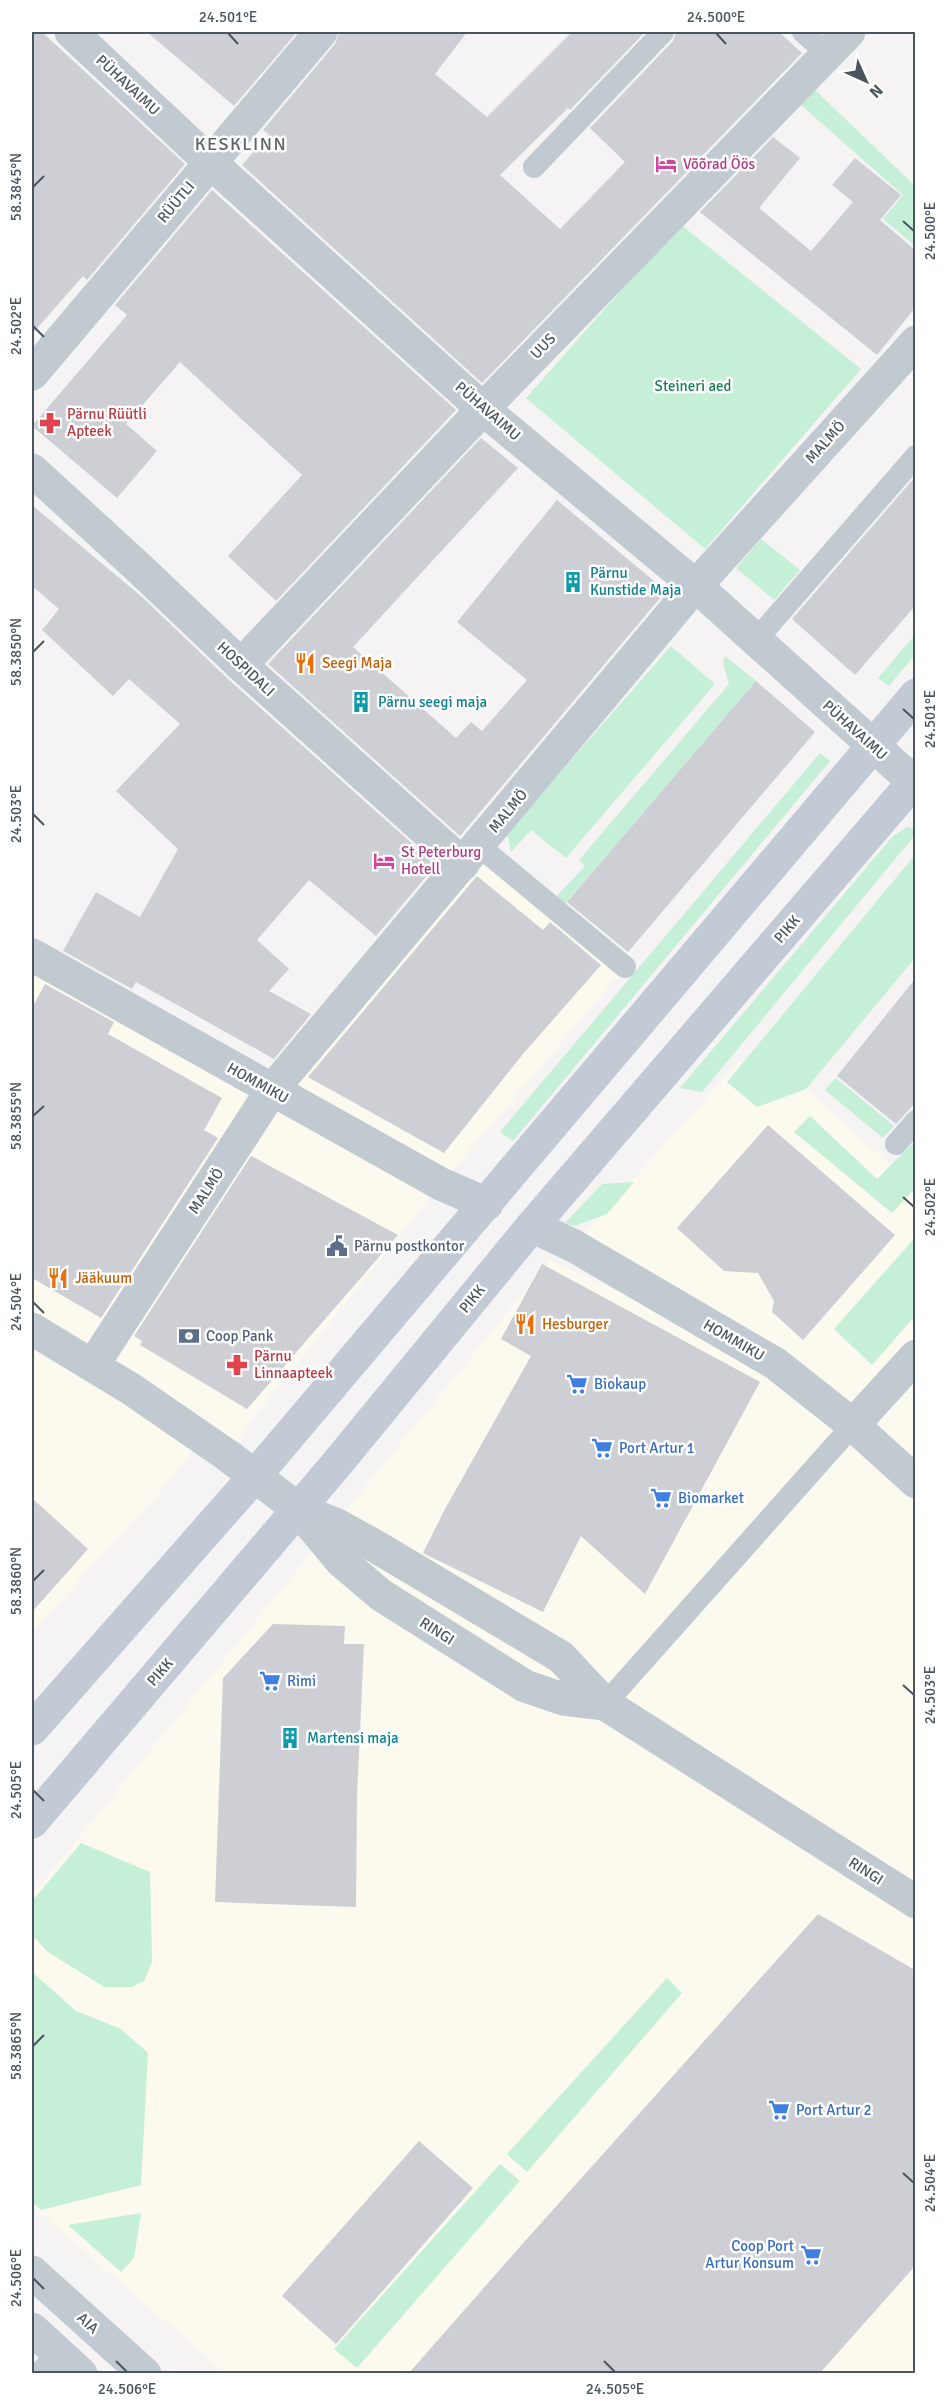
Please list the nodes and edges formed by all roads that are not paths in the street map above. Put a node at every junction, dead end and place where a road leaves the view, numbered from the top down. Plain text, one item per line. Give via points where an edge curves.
1 (71, 32) edge
2 (321, 32) edge
3 (663, 32) edge
4 (803, 32) edge
5 (838, 42) edge
6 (210, 162) junction
7 (534, 167) dead end
8 (915, 342) edge
9 (32, 374) edge
10 (483, 409) junction
11 (915, 456) edge
12 (32, 470) edge
13 (696, 586) junction
14 (756, 640) junction
15 (241, 665) junction
16 (915, 695) edge
17 (873, 747) junction
18 (915, 781) edge
19 (471, 855) junction
20 (32, 956) edge
21 (626, 967) dead end
22 (272, 1090) junction
23 (915, 1121) edge
24 (896, 1144) dead end
25 (487, 1204) junction
26 (532, 1226) junction
27 (34, 1335) edge
28 (915, 1356) edge
29 (93, 1365) junction
30 (854, 1425) junction
31 (254, 1477) junction
32 (915, 1482) edge
33 (298, 1509) junction
34 (605, 1704) junction
35 (32, 1729) edge
36 (32, 1822) edge
37 (915, 1902) edge
38 (32, 2272) edge
39 (32, 2330) edge
40 (59, 2367) edge
41 (145, 2373) edge

1 - 6 street, PÜHAVAIMU
2 - 6 street, RÜÜTLI
3 - 7 lane
4 - 5 lane
5 - 10 street, UUS
6 - 9 street, RÜÜTLI
6 - 10 street, PÜHAVAIMU
8 - 13 street, MALMÖ
10 - 13 street, PÜHAVAIMU
10 - 15 street, UUS
11 - 14 lane
12 - 15 street, HOSPIDALI
13 - 14 street, PÜHAVAIMU
13 - 19 street, MALMÖ
14 - 17 street, PÜHAVAIMU
15 - 19 street, HOSPIDALI
16 - 17 main road
17 - 18 street, PÜHAVAIMU
17 - 25 main road
18 - 26 main road, PIKK
19 - 21 lane
19 - 22 street, MALMÖ
20 - 22 street, HOMMIKU
22 - 25 street, HOMMIKU via 441,1184
22 - 29 street, MALMÖ
23 - 24 lane
25 - 31 main road
26 - 30 street, HOMMIKU via 574,1246 776,1364
26 - 33 main road, PIKK
27 - 29 street, RINGI
28 - 30 street
29 - 31 street, RINGI via 186,1426
30 - 32 street, HOMMIKU
30 - 34 lane
31 - 33 street, RINGI
31 - 35 main road
33 - 34 street, RINGI via 375,1546 561,1658
33 - 34 street, RINGI via 341,1561 381,1595 525,1686 563,1699
33 - 36 main road, PIKK
34 - 37 street, RINGI
38 - 41 street, AIA
39 - 40 street

